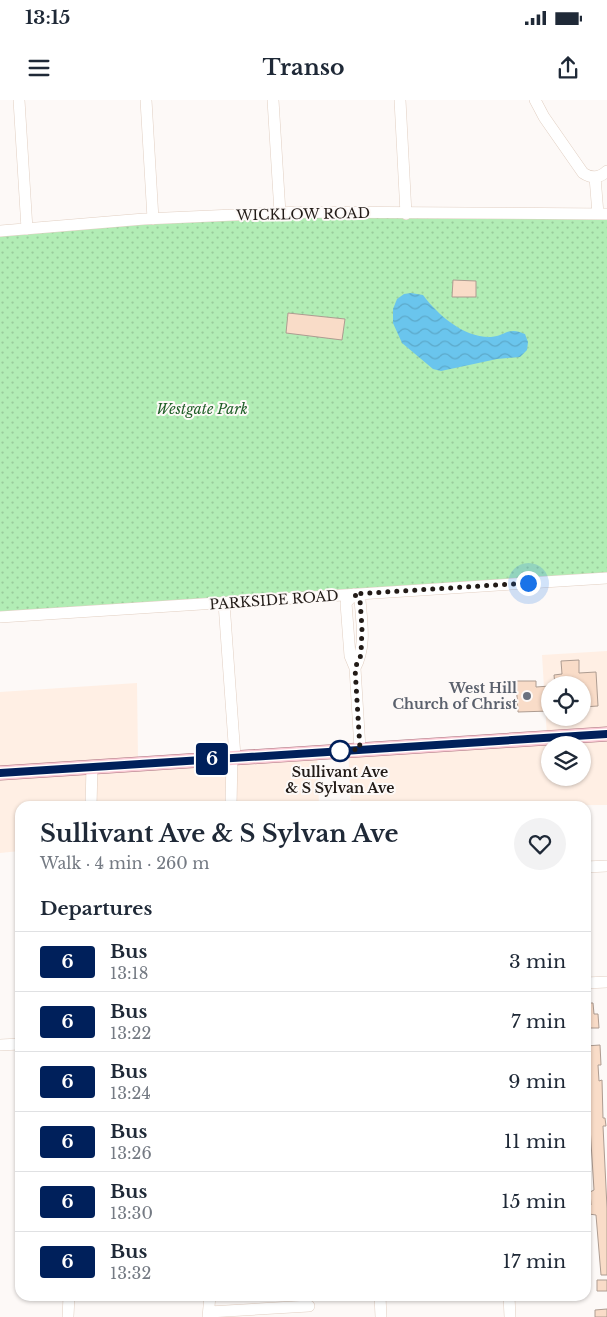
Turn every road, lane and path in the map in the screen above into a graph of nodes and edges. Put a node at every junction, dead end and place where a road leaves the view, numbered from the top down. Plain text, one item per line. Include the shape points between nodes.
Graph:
1 (19, 100) edge
2 (146, 100) edge
3 (273, 100) edge
4 (400, 100) edge
5 (535, 100) edge
6 (607, 171) edge
7 (596, 177) junction
8 (280, 213) junction
9 (406, 214) junction
10 (603, 214) edge
11 (152, 219) junction
12 (26, 229) junction
13 (0, 231) edge
14 (607, 578) edge
15 (354, 594) junction
16 (224, 603) junction
17 (0, 617) edge
18 (607, 734) edge
19 (360, 749) junction
20 (234, 757) junction
21 (92, 767) junction
22 (0, 773) edge
23 (91, 801) edge
24 (231, 801) edge
25 (607, 866) edge
26 (591, 867) edge
27 (607, 982) edge
28 (591, 983) edge
29 (15, 1044) edge
30 (0, 1046) edge
31 (69, 1301) edge
32 (210, 1301) edge
33 (380, 1301) edge
34 (509, 1301) edge
35 (309, 1306) dead end
36 (209, 1315) edge
37 (68, 1317) edge
38 (381, 1317) edge
39 (510, 1317) edge

1 - 12 street
2 - 11 street
3 - 8 street
4 - 9 street
5 - 7 street via 580,170 589,177
6 - 7 street
7 - 10 street
8 - 9 street, WICKLOW ROAD
8 - 11 street, WICKLOW ROAD
9 - 10 street, WICKLOW ROAD
11 - 12 street, WICKLOW ROAD
12 - 13 street, WICKLOW ROAD
14 - 15 street, PARKSIDE ROAD
15 - 16 street, PARKSIDE ROAD
15 - 19 street via 360,600 362,628 361,655 355,668
16 - 17 street, PARKSIDE ROAD
16 - 20 street
18 - 19 main road
19 - 20 main road
20 - 21 main road
20 - 24 street
21 - 22 main road
21 - 23 street
25 - 26 street
27 - 28 street
29 - 30 street
31 - 37 street
32 - 36 street
33 - 38 street
34 - 39 street
35 - 36 street

